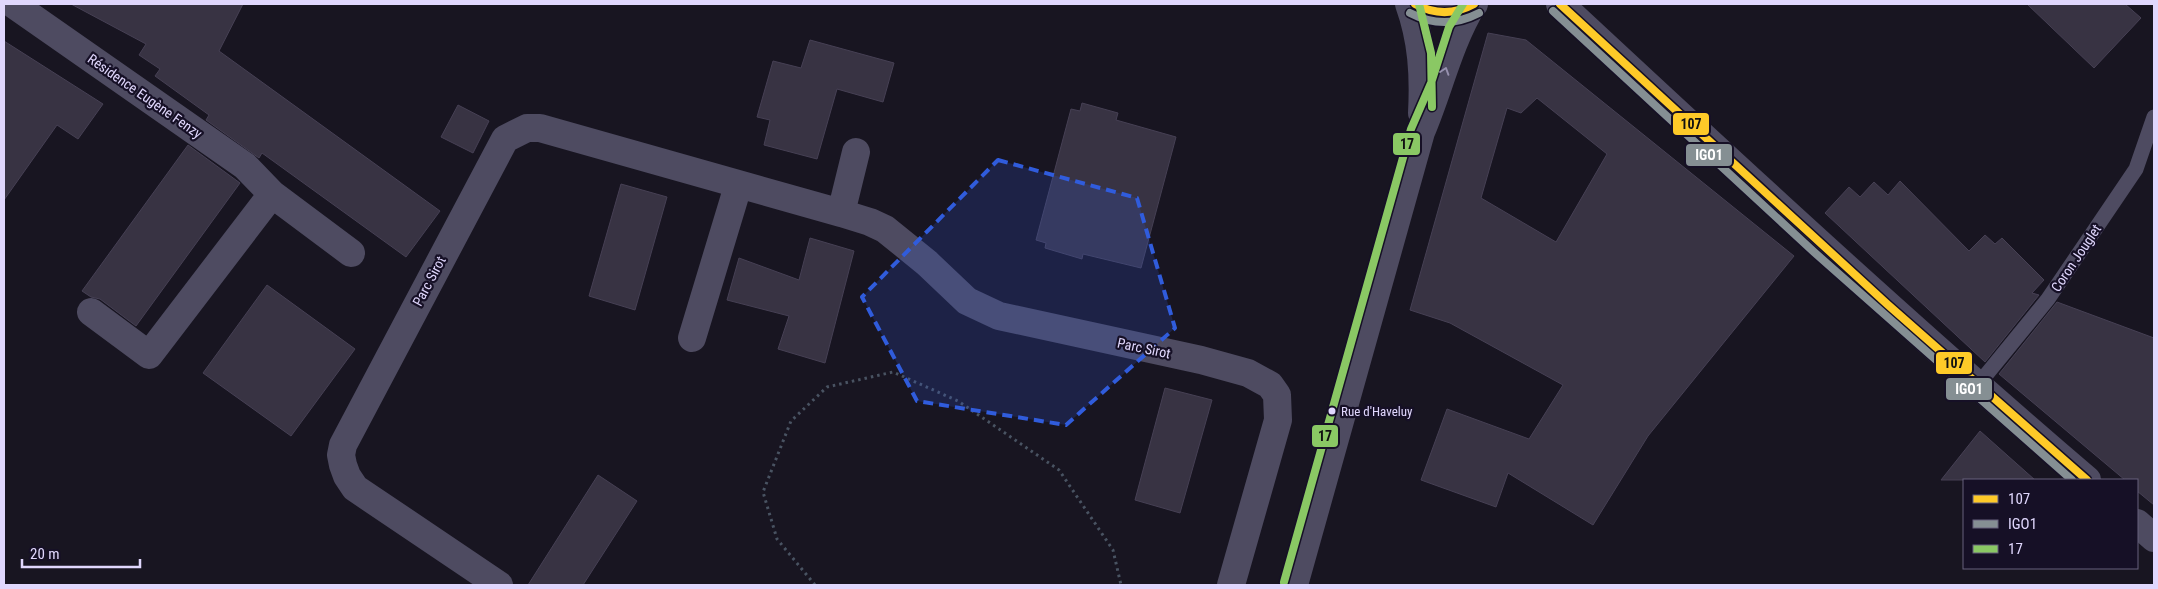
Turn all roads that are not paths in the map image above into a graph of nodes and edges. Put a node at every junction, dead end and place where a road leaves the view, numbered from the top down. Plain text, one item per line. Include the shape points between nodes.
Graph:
1 (13, 4) edge
2 (1409, 4) edge
3 (1415, 4) edge
4 (1473, 4) edge
5 (1560, 4) edge
6 (2154, 117) edge
7 (1421, 132) junction
8 (856, 152) dead end
9 (738, 186) junction
10 (272, 194) junction
11 (840, 213) junction
12 (351, 253) dead end
13 (91, 312) dead end
14 (692, 338) dead end
15 (1978, 386) junction
16 (2086, 479) edge
17 (2138, 524) edge
18 (2154, 538) edge
19 (499, 585) edge
20 (1231, 585) edge
21 (1294, 585) edge

1 - 10 street, Résidence Eugène Fenzy via 245,166
2 - 7 street via 1423,73
3 - 4 street via 1431,12 1445,13 1460,11
7 -> 4 street via 1456,36
5 - 15 street
6 - 15 lane, Coron Jouglet via 2136,169 2048,298
7 - 21 street
8 - 11 street
9 - 11 street, Parc Sirot
9 - 14 street
9 - 19 street, Parc Sirot via 540,128 527,128 515,133 498,149 341,454 347,476 360,492
10 - 12 street, Résidence Eugène Fenzy
10 - 13 street via 149,355
11 - 20 street, Parc Sirot via 885,229 980,309 999,316 1201,360 1248,373 1270,385 1277,395 1278,420
15 - 16 street
17 - 18 street

